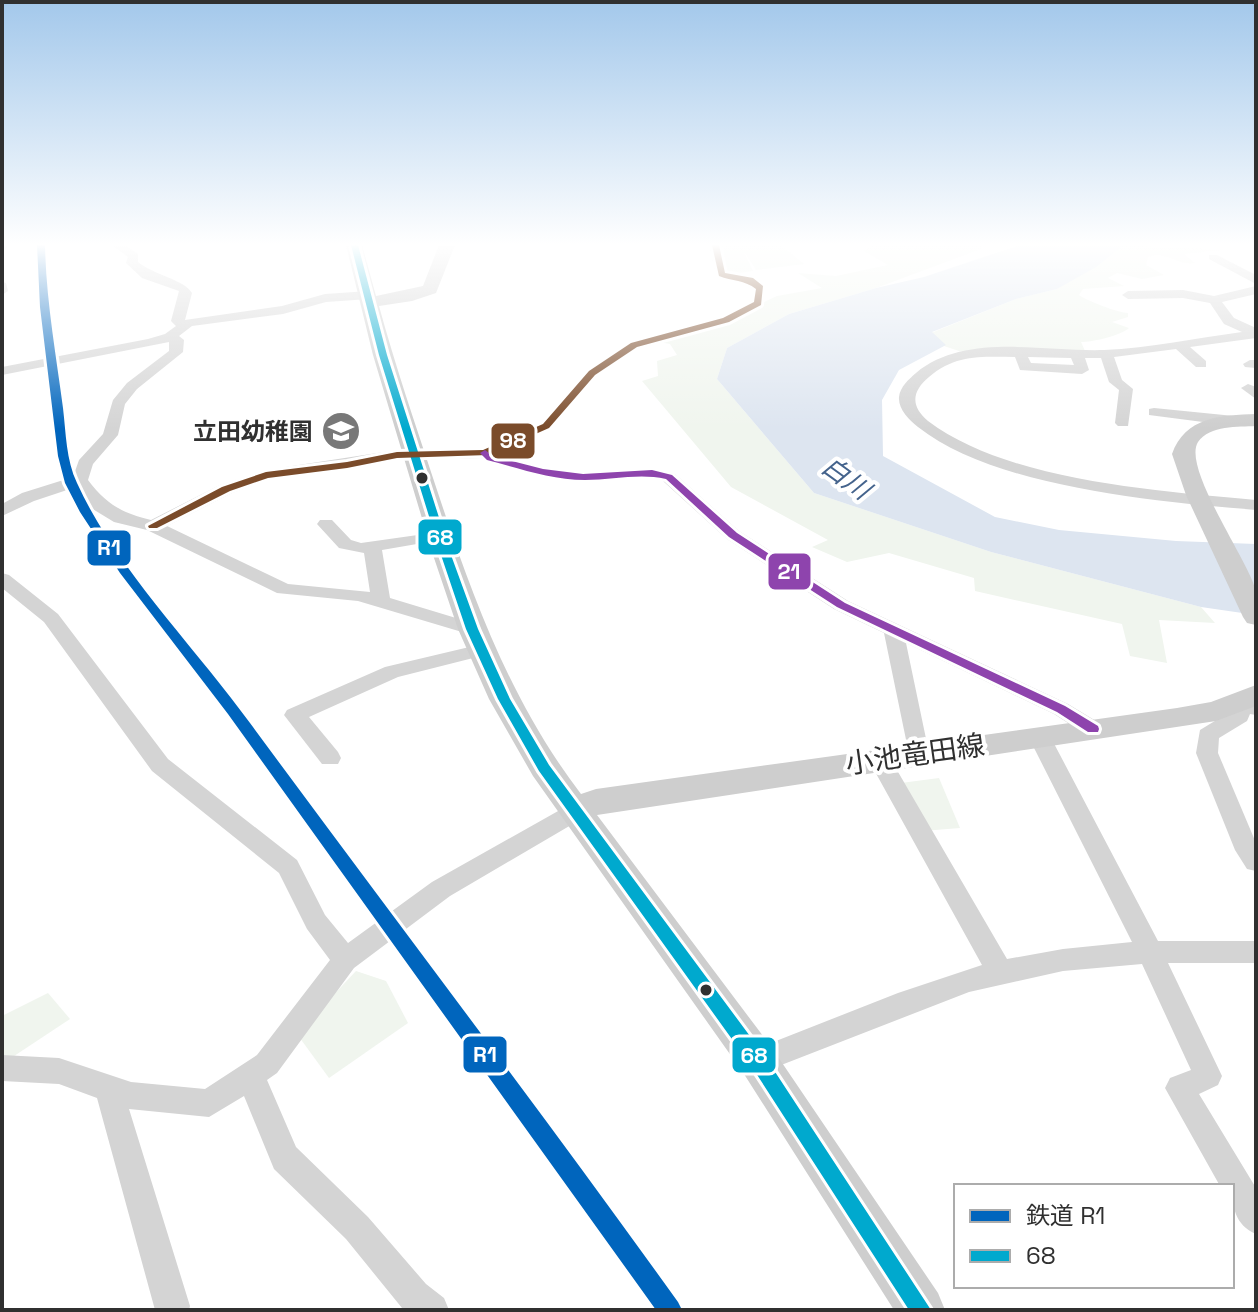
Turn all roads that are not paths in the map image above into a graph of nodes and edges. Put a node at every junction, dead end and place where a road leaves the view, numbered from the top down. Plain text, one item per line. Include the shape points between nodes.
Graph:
1 (182, 306) edge
2 (296, 306) edge
3 (372, 306) edge
4 (752, 306) edge
5 (1218, 306) edge
6 (182, 325) junction
7 (1252, 335) edge
8 (170, 337) junction
9 (1180, 345) junction
10 (1256, 348) edge
11 (1106, 354) junction
12 (1201, 364) dead end
13 (2, 371) edge
14 (1154, 412) dead end
15 (1245, 421) edge
16 (1123, 423) dead end
17 (415, 453) junction
18 (485, 453) junction
19 (80, 480) junction
20 (1201, 499) junction
21 (1256, 505) edge
22 (2, 511) edge
23 (326, 524) dead end
24 (153, 526) junction
25 (440, 535) junction
26 (372, 546) junction
27 (2, 579) edge
28 (381, 602) junction
29 (1256, 617) edge
30 (893, 630) junction
31 (477, 639) junction
32 (1250, 703) edge
33 (1093, 729) junction
34 (1039, 736) junction
35 (918, 753) junction
36 (330, 758) dead end
37 (879, 759) junction
38 (575, 812) junction
39 (1256, 862) edge
40 (1150, 952) junction
41 (1256, 952) edge
42 (345, 960) junction
43 (1000, 972) junction
44 (758, 1061) junction
45 (2, 1068) edge
46 (251, 1077) junction
47 (109, 1090) junction
48 (1256, 1218) edge
49 (172, 1310) edge
50 (432, 1310) edge
51 (921, 1310) edge

1 - 6 street via 178,321
2 - 6 street
3 - 17 main road
4 - 18 street via 726,320 634,345 592,373 546,426
5 - 7 street via 1229,321
6 - 8 street
7 - 9 street
7 - 10 street
8 - 13 street
8 - 19 street via 177,340 176,352 118,403 110,435 85,463
9 - 11 street
9 - 12 street
11 - 16 street via 1116,382 1126,389
11 - 20 street via 967,352 912,382 905,393 908,407 944,438 998,460 1116,489
14 - 15 street via 1203,412
15 - 20 main road via 1217,423 1198,431 1185,446 1185,462
17 - 18 street
17 - 24 street via 266,475
17 - 25 main road
18 - 30 street via 557,474 669,477 733,535 841,605
19 - 22 street
19 - 24 street via 97,504 120,518
20 - 21 street
20 - 29 main road
23 - 26 street via 350,547
24 - 28 street via 284,589 360,595
25 - 26 street
25 - 31 main road
26 - 28 street
27 - 42 street via 51,618 160,765 288,867 316,922
28 - 31 street
30 - 33 street
30 - 35 street
31 - 36 street via 295,715
31 - 38 main road via 504,699
32 - 33 main road, 小池竜田線
32 - 39 street via 1208,735 1207,753
33 - 34 main road, 小池竜田線
34 - 35 main road, 小池竜田線
34 - 40 street
35 - 37 main road, 小池竜田線
37 - 38 main road, 小池竜田線 via 596,801
37 - 43 street
38 - 42 street via 441,889
38 - 44 main road
40 - 41 street
40 - 43 street
40 - 48 street via 1208,1076 1180,1088
42 - 46 street via 267,1064
43 - 44 street
44 - 51 main road
45 - 47 street via 59,1071
46 - 47 street via 209,1103
46 - 50 street via 285,1158
47 - 49 street

